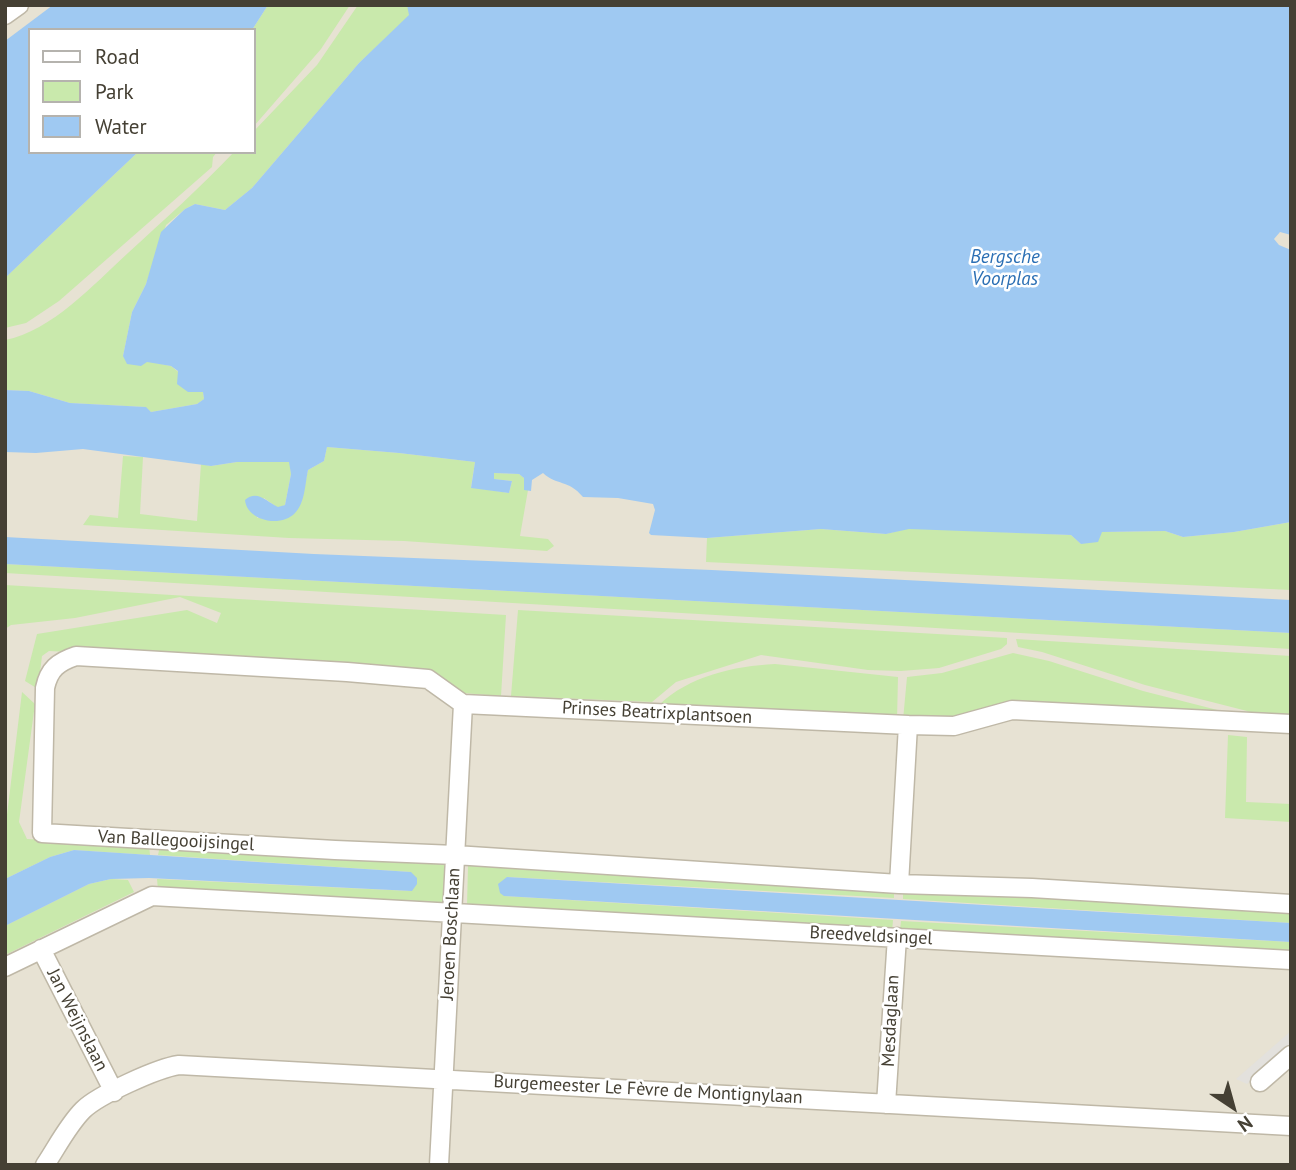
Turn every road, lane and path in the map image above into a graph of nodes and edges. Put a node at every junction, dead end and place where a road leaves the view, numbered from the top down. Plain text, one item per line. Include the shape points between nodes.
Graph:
1 (19, 5) edge
2 (5, 15) edge
3 (463, 704) junction
4 (1291, 724) edge
5 (908, 726) junction
6 (455, 855) junction
7 (899, 884) junction
8 (1291, 904) edge
9 (452, 912) junction
10 (897, 937) junction
11 (41, 949) junction
12 (1291, 960) edge
13 (5, 967) edge
14 (1291, 1055) edge
15 (443, 1078) junction
16 (1260, 1082) dead end
17 (114, 1092) junction
18 (886, 1104) junction
19 (1291, 1126) edge
20 (45, 1165) edge
21 (439, 1165) edge

1 - 2 street
3 - 5 street, Prinses Beatrixplantsoen
3 - 6 street, Jeroen Boschlaan
3 - 6 street, Van Ballegooijsingel via 428,679 76,656 58,663 45,688 42,833
4 - 5 street, Prinses Beatrixplantsoen via 1012,710 954,726
5 - 7 street
6 - 7 street
6 - 9 street, Jeroen Boschlaan
7 - 8 street
9 - 10 street, Breedveldsingel
9 - 11 street via 152,896
9 - 15 street, Jeroen Boschlaan
10 - 12 street, Breedveldsingel
10 - 18 street, Mesdaglaan
11 - 13 street
11 - 17 street, Jan Weijnslaan
14 - 16 street
15 - 17 street, Burgemeester Le Fèvre de Montignylaan via 178,1065 159,1069
15 - 18 street, Burgemeester Le Fèvre de Montignylaan
15 - 21 street, Jeroen Boschlaan
17 - 20 street, Burgemeester Le Fèvre de Montignylaan via 85,1108
18 - 19 street, Burgemeester Le Fèvre de Montignylaan

